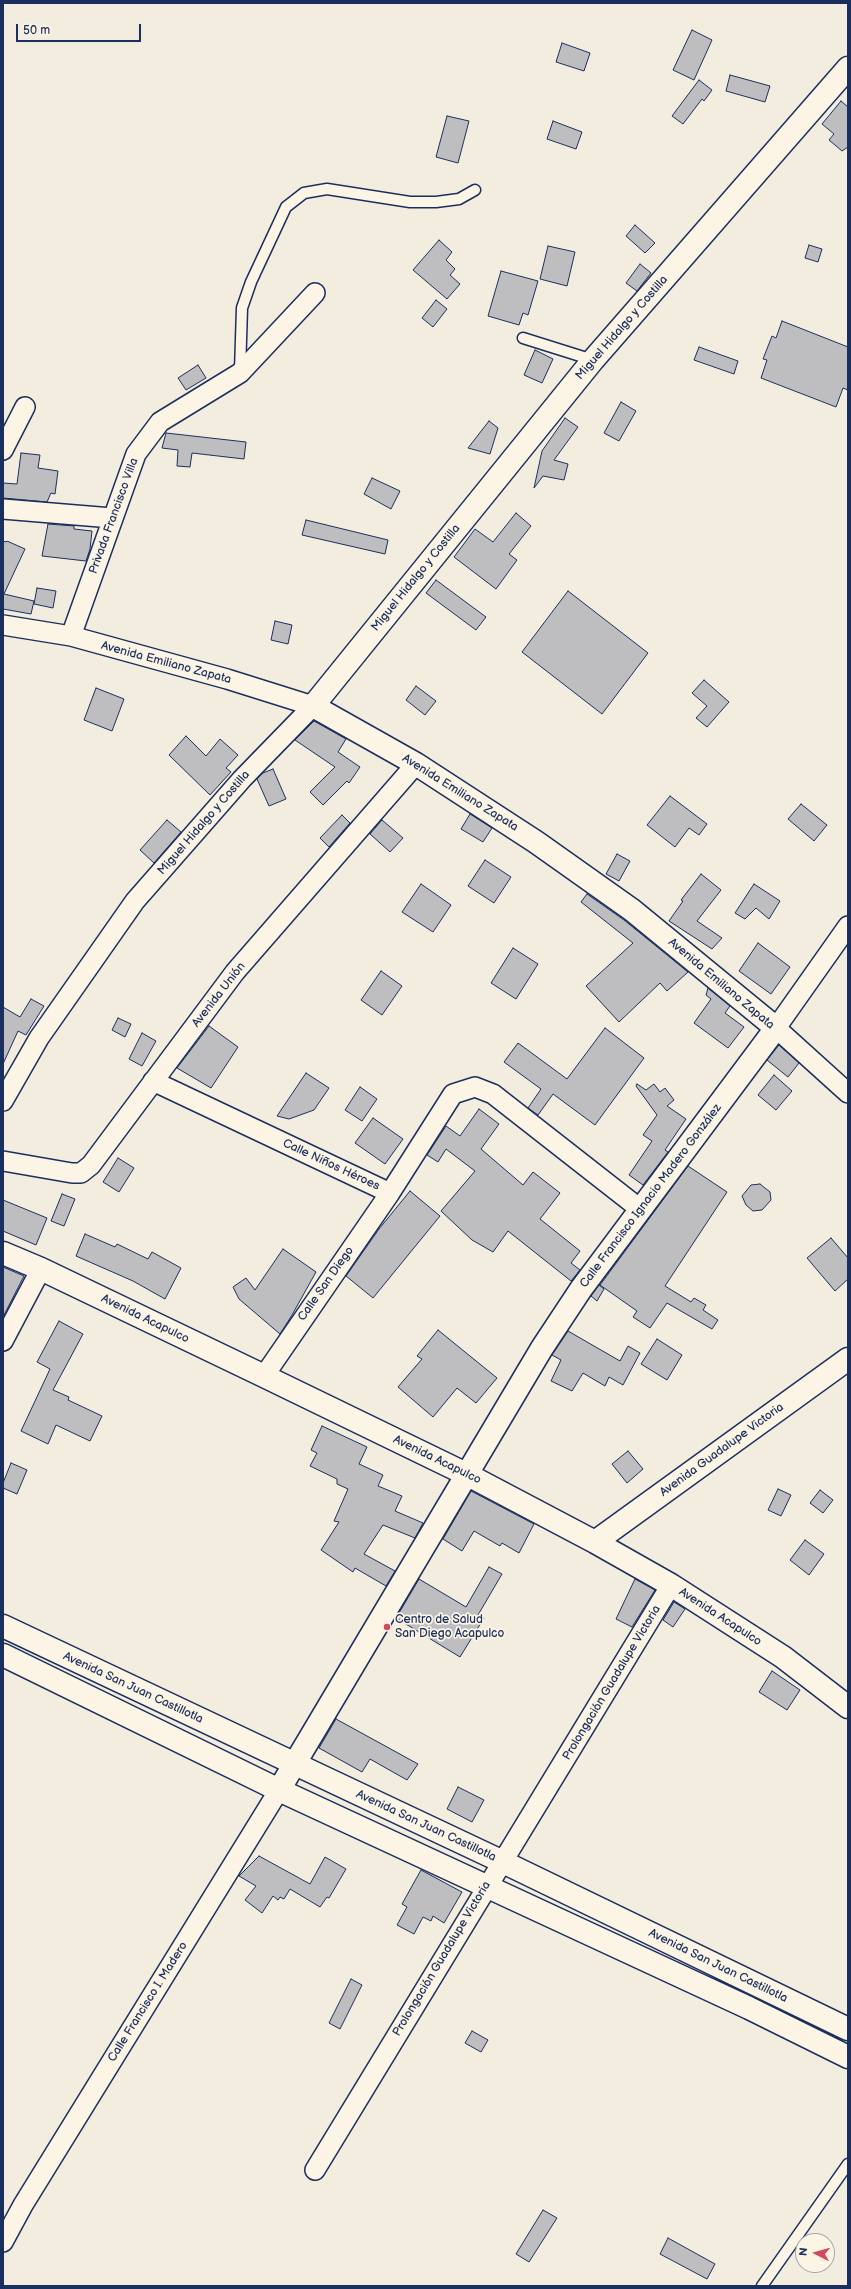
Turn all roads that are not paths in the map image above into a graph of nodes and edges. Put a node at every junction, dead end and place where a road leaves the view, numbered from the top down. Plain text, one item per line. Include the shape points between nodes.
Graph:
1 (848, 69) edge
2 (475, 190) dead end
3 (315, 293) dead end
4 (523, 338) dead end
5 (593, 360) junction
6 (240, 373) junction
7 (25, 407) dead end
8 (3, 450) edge
9 (3, 509) edge
10 (112, 518) junction
11 (3, 625) edge
12 (71, 636) junction
13 (313, 706) junction
14 (416, 764) junction
15 (848, 926) edge
16 (776, 1028) junction
17 (153, 1081) junction
18 (848, 1093) edge
19 (3, 1101) edge
20 (3, 1161) edge
21 (390, 1193) junction
22 (640, 1209) junction
23 (3, 1253) edge
24 (41, 1269) junction
25 (3, 1341) edge
26 (848, 1359) edge
27 (264, 1376) junction
28 (468, 1475) junction
29 (595, 1542) junction
30 (671, 1586) junction
31 (3, 1626) edge
32 (3, 1655) edge
33 (848, 1707) edge
34 (294, 1764) junction
35 (279, 1790) junction
36 (503, 1862) junction
37 (486, 1886) junction
38 (848, 2029) edge
39 (848, 2057) edge
40 (848, 2164) edge
41 (315, 2170) dead end
42 (3, 2242) edge
43 (762, 2286) edge

1 - 5 street, Miguel Hidalgo y Costilla
2 - 6 lane via 459,199 436,202 410,202 327,189 304,192 286,207 251,282 242,308
3 - 6 street, Privada Francisco Villa
4 - 5 lane
5 - 13 street, Miguel Hidalgo y Costilla
6 - 10 street, Privada Francisco Villa via 160,422 136,454
7 - 8 street
9 - 10 street
10 - 12 street, Privada Francisco Villa
11 - 12 street, Avenida Emiliano Zapata
12 - 13 street, Avenida Emiliano Zapata via 227,679
13 - 14 street, Avenida Emiliano Zapata
13 - 19 street, Miguel Hidalgo y Costilla via 242,779 135,901 38,1038
14 - 16 street, Avenida Emiliano Zapata via 536,842 632,910
14 - 17 street, Avenida Unión via 235,972
15 - 16 street, Calle Francisco Ignacio Madero González
16 - 18 street, Avenida Emiliano Zapata
16 - 22 street, Calle Francisco Ignacio Madero González
17 - 20 street, Avenida Unión via 91,1165 81,1173 72,1174
17 - 21 street, Calle Niños Héroes
21 - 22 street, Calle Niños Héroes via 453,1094 475,1087 493,1094
21 - 27 street, Calle San Diego
22 - 28 street, Calle Francisco Ignacio Madero González via 581,1289 542,1348
23 - 24 street, Avenida Acapulco
24 - 25 street
24 - 27 street, Avenida Acapulco
26 - 29 street, Avenida Guadalupe Victoria
27 - 28 street, Avenida Acapulco
28 - 29 street, Avenida Acapulco
28 - 34 street, Calle Francisco Ignacio Madero González
29 - 30 street, Avenida Acapulco
30 - 33 street, Avenida Acapulco via 782,1657
30 - 36 street, Prolongación Guadalupe Victoria
31 - 34 street, Avenida San Juan Castillotla
32 - 35 street, Avenida San Juan Castillotla
34 - 35 street, Calle Francisco I. Madero
34 - 36 street, Avenida San Juan Castillotla
35 - 37 street, Avenida San Juan Castillotla
35 - 42 street, Calle Francisco I. Madero via 23,2205
36 - 37 street, Prolongación Guadalupe Victoria
36 - 38 street, Avenida San Juan Castillotla
37 - 39 street, Avenida San Juan Castillotla via 749,2008
37 - 41 street, Prolongación Guadalupe Victoria
40 - 43 lane

